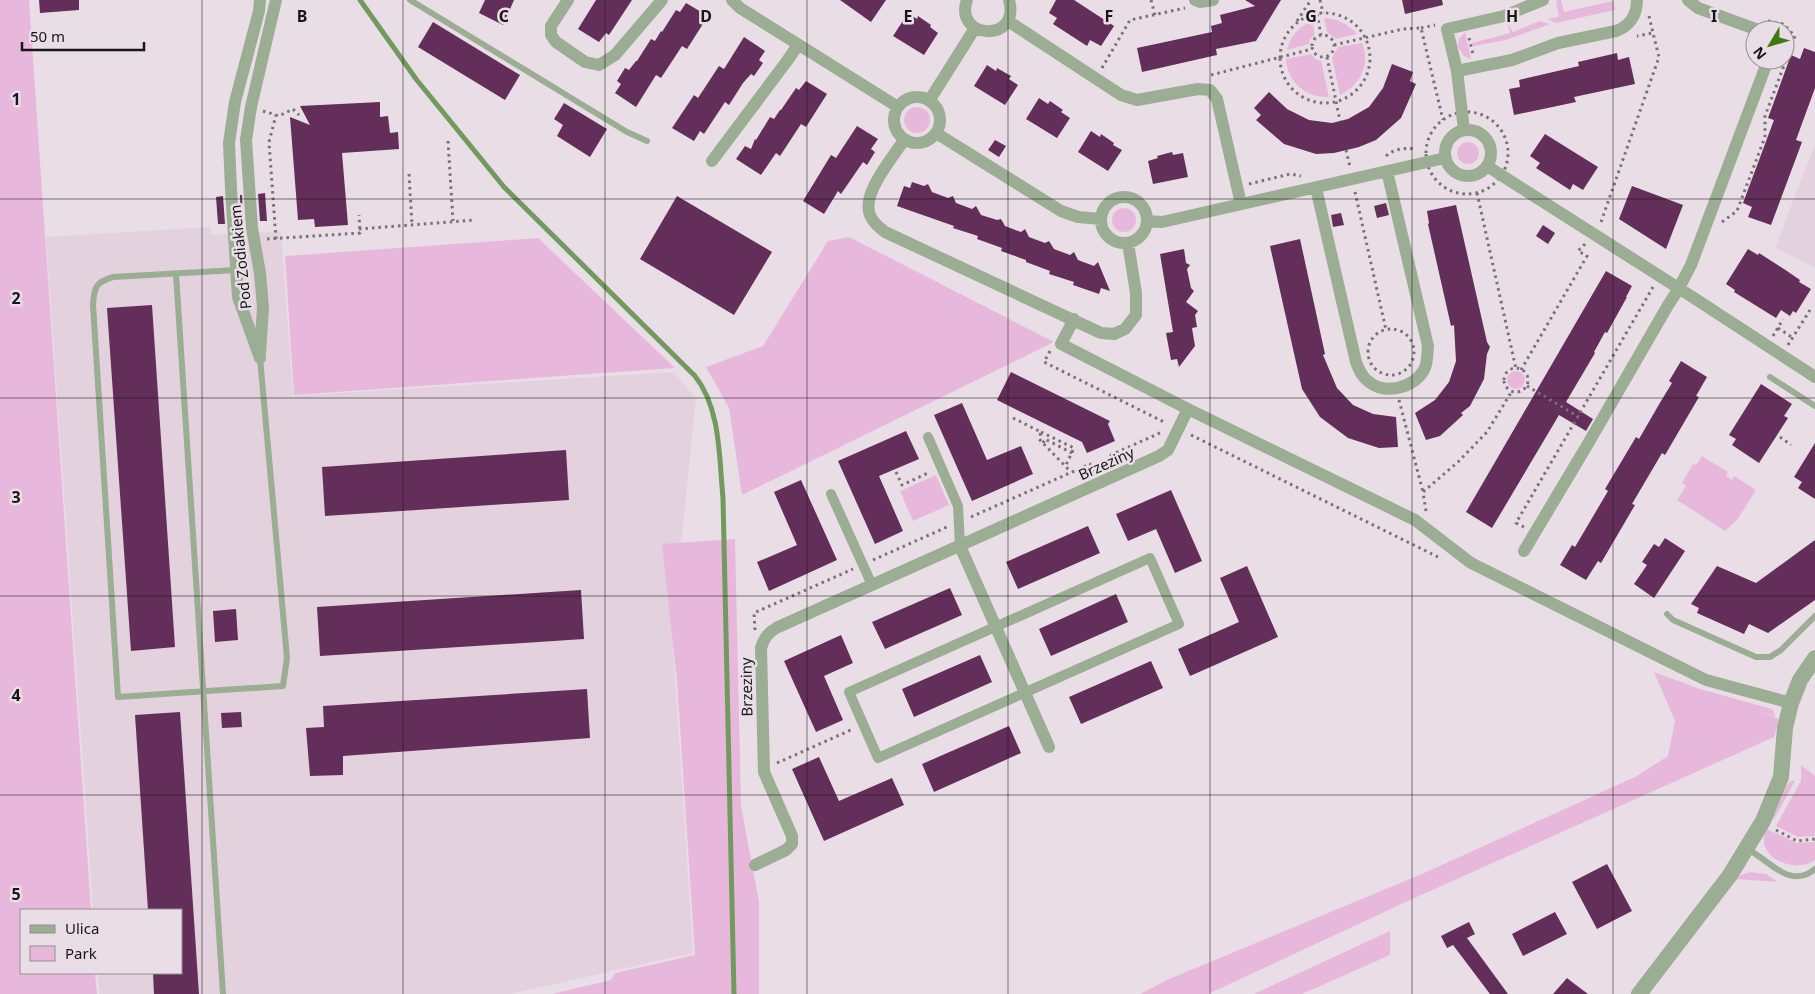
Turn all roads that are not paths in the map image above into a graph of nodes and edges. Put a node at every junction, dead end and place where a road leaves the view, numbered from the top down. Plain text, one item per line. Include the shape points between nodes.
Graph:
1 (260, 0) edge
2 (276, 0) edge
3 (410, 0) edge
4 (568, 0) edge
5 (662, 0) edge
6 (732, 0) edge
7 (967, 0) edge
8 (1009, 0) edge
9 (1213, 0) edge
10 (1543, 0) edge
11 (1637, 0) edge
12 (1688, 0) edge
13 (1197, 1) edge
14 (1008, 21) junction
15 (1745, 25) edge
16 (975, 28) junction
17 (798, 45) junction
18 (1764, 70) edge
19 (1457, 71) junction
20 (929, 101) junction
21 (898, 108) junction
22 (1464, 130) junction
23 (936, 133) junction
24 (904, 140) junction
25 (647, 141) dead end
26 (1445, 158) junction
27 (712, 161) dead end
28 (1487, 166) junction
29 (1387, 171) junction
30 (1316, 188) junction
31 (1241, 204) junction
32 (1101, 219) junction
33 (1147, 221) junction
34 (1128, 243) junction
35 (236, 270) junction
36 (176, 274) junction
37 (1677, 292) junction
38 (1074, 319) junction
39 (260, 358) junction
40 (1770, 377) dead end
41 (1815, 377) edge
42 (1815, 406) edge
43 (1188, 409) junction
44 (928, 437) dead end
45 (831, 494) dead end
46 (960, 546) junction
47 (1524, 551) dead end
48 (872, 585) junction
49 (1667, 614) dead end
50 (1815, 616) edge
51 (996, 627) junction
52 (1815, 658) edge
53 (202, 692) junction
54 (1025, 692) junction
55 (1791, 703) junction
56 (1049, 747) dead end
57 (1747, 849) junction
58 (755, 865) dead end
59 (1815, 869) edge
60 (223, 994) edge
61 (1639, 994) edge

1 - 35 street, Pod Zodiakiem via 235,102 229,143
2 - 39 street, Pod Zodiakiem via 246,140 252,228 263,308
3 - 25 lane
4 - 5 street via 551,26 551,35 585,62 599,64 615,55
6 - 17 street
7 - 16 street via 966,17
8 - 14 street via 1011,14
9 - 13 street
10 - 19 street via 1504,16 1447,29
11 - 19 street via 1637,10 1624,28 1558,43 1512,60
12 - 15 street via 1698,8
14 - 16 street via 989,32
14 - 31 street via 1121,95 1137,100 1198,89 1210,90 1217,98
16 - 20 street
17 - 21 street
17 - 27 street
18 - 37 street via 1691,265
19 - 22 street via 1469,110
20 - 21 street via 915,97 902,102
20 - 23 street via 940,119
21 - 24 street via 895,129
22 - 26 street via 1448,140
22 - 28 street via 1477,132 1487,141 1491,153
23 - 24 street via 918,144
23 - 32 street via 1061,211 1078,217
24 - 38 street via 869,196 869,215 875,224 885,232
26 - 28 street via 1453,171 1460,175 1475,175
26 - 29 street
28 - 37 street via 1589,240
29 - 30 street
29 - 30 street via 1428,346 1424,370 1402,387 1380,387 1361,374
30 - 31 street
31 - 33 street via 1162,222
32 - 33 street via 1102,212 1111,201 1125,197 1138,202
32 - 34 street via 1106,235 1119,243
33 - 34 street via 1143,233
34 - 38 street via 1136,292 1136,315 1126,329 1114,334 1101,333
35 - 36 lane
35 - 39 street, Pod Zodiakiem via 238,297
36 - 53 lane
36 - 53 lane via 113,277 101,281 94,291 93,305 118,697
37 - 41 street
37 - 47 street
38 - 43 street via 1061,344
39 - 53 lane via 287,658 283,686
40 - 42 lane
43 - 46 street, Brzeziny via 1168,450 1159,456
43 - 55 street via 1415,520 1471,563 1706,680
44 - 46 street via 958,506
45 - 48 street
46 - 48 street, Brzeziny
46 - 51 street
48 - 58 street, Brzeziny via 776,628 763,640 764,772 792,836 792,844
49 - 50 lane via 1756,657 1770,657 1781,650
51 - 54 street
51 - 54 street via 848,692 878,758
51 - 54 street via 1150,558 1179,624
52 - 55 street via 1800,680
53 - 60 lane
54 - 56 street
55 - 57 street via 1785,728 1781,777 1763,821
57 - 59 lane via 1793,877 1801,877
57 - 61 street

